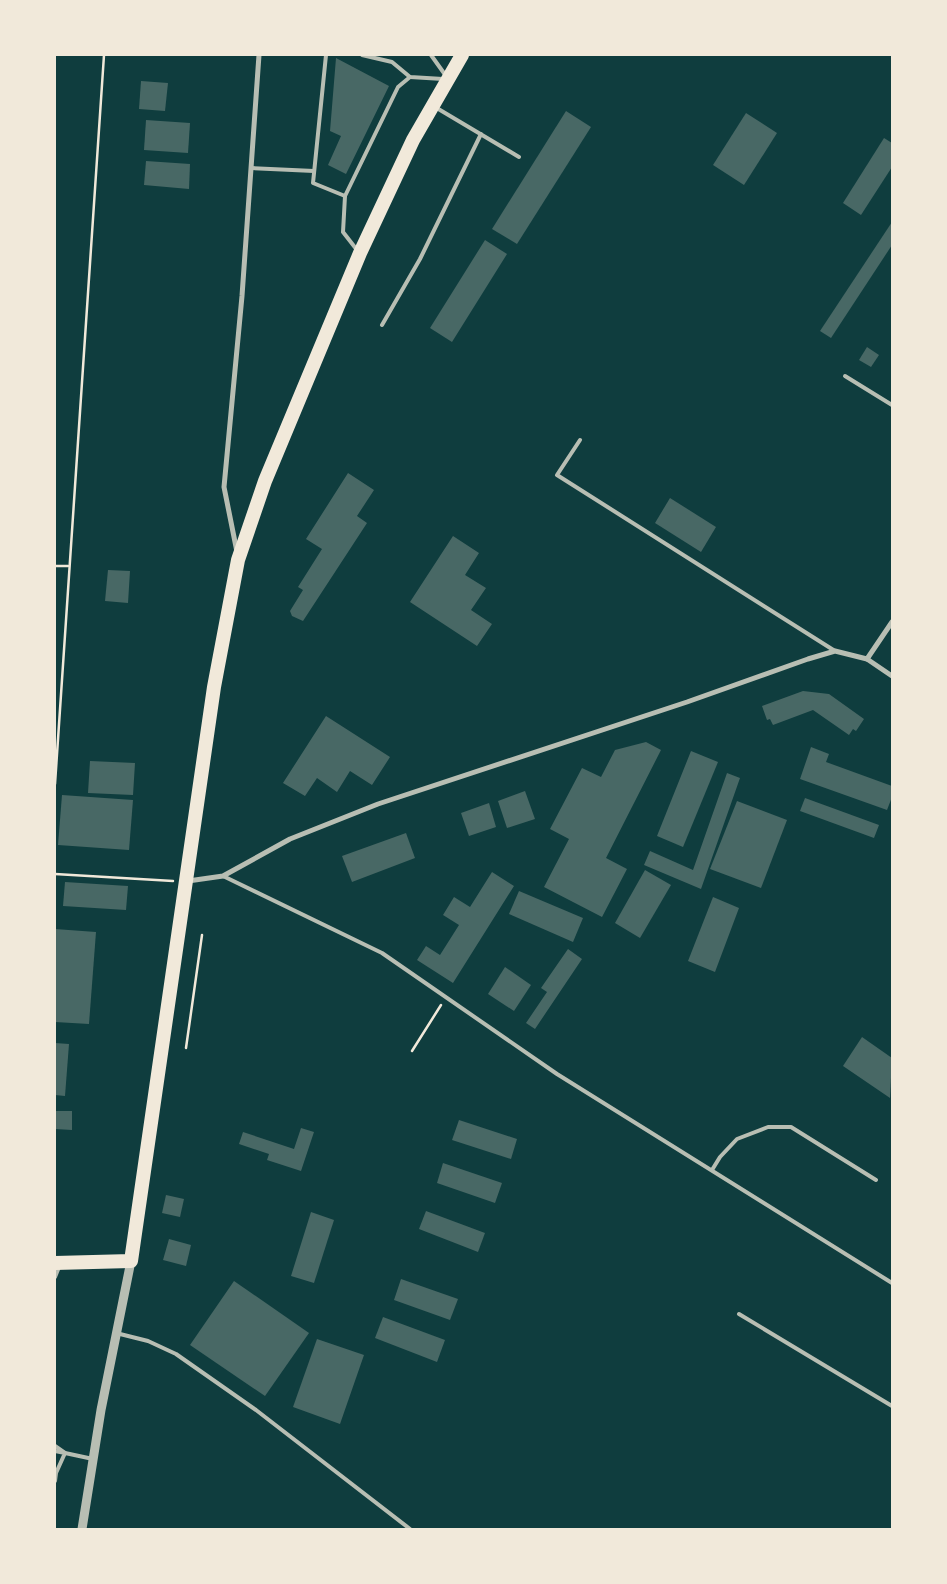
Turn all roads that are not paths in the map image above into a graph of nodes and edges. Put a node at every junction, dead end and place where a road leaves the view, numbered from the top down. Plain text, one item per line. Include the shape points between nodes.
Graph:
1 (259, 55) edge
2 (326, 55) edge
3 (362, 55) edge
4 (431, 55) edge
5 (462, 55) edge
6 (410, 77) junction
7 (448, 79) junction
8 (433, 106) junction
9 (481, 134) junction
10 (519, 157) dead end
11 (251, 168) junction
12 (314, 171) junction
13 (345, 196) junction
14 (360, 253) junction
15 (382, 325) dead end
16 (845, 376) dead end
17 (892, 405) edge
18 (580, 440) dead end
19 (238, 560) junction
20 (892, 622) edge
21 (836, 651) junction
22 (867, 659) junction
23 (892, 676) edge
24 (223, 876) junction
25 (186, 882) junction
26 (712, 1170) junction
27 (876, 1180) dead end
28 (131, 1261) junction
29 (58, 1263) edge
30 (55, 1277) edge
31 (892, 1283) edge
32 (739, 1314) dead end
33 (116, 1333) junction
34 (892, 1406) edge
35 (55, 1446) edge
36 (55, 1451) edge
37 (65, 1453) junction
38 (93, 1459) junction
39 (55, 1481) edge
40 (82, 1529) edge
41 (410, 1529) edge

1 - 11 street
2 - 12 lane
3 - 6 lane via 392,62
4 - 7 lane
5 - 7 highway
6 - 7 lane
6 - 13 lane via 398,87
7 - 8 highway
8 - 9 lane
8 - 14 highway via 413,140
9 - 10 lane
9 - 15 lane via 420,258
11 - 12 lane
11 - 19 street via 224,487
12 - 13 lane via 313,183
13 - 14 lane via 343,232
14 - 19 highway via 265,481
16 - 17 lane
18 - 21 lane via 557,475
19 - 25 highway via 214,687
20 - 22 street
21 - 22 street
21 - 24 street via 378,804 290,839
22 - 23 street
24 - 25 street
24 - 26 lane via 382,953 557,1074
25 - 28 highway
26 - 27 lane via 737,1140 768,1127 791,1127
26 - 31 lane
28 - 29 highway
28 - 33 street
29 - 30 lane
32 - 34 lane
33 - 38 street
33 - 41 lane via 148,1341 176,1354 256,1410
35 - 37 lane
36 - 37 lane
37 - 38 lane
37 - 39 lane
38 - 40 street

